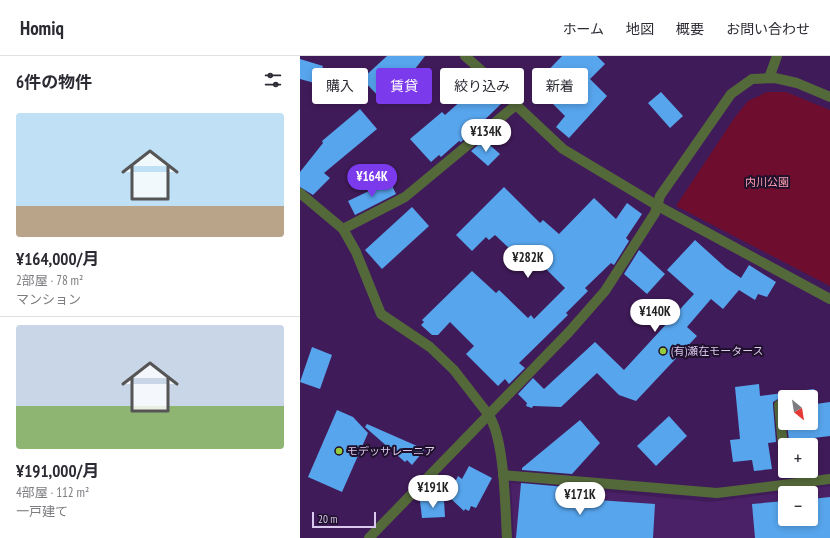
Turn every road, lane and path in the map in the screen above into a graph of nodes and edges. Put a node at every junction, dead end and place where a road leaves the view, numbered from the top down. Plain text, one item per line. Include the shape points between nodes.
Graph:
1 (465, 56) edge
2 (777, 56) edge
3 (769, 78) junction
4 (830, 97) edge
5 (516, 105) junction
6 (300, 193) edge
7 (658, 206) junction
8 (343, 230) junction
9 (830, 299) edge
10 (488, 414) junction
11 (503, 475) junction
12 (786, 478) edge
13 (830, 478) edge
14 (787, 484) junction
15 (369, 538) edge
16 (507, 538) edge

1 - 5 street
2 - 3 street
3 - 4 street via 797,83
3 - 7 street via 752,79 731,94 660,196
5 - 7 street via 563,149
5 - 8 street via 405,197
6 - 8 street
7 - 9 street
7 - 10 street via 604,291 569,332
8 - 10 street via 356,252 381,314 430,347 454,370
10 - 11 street via 495,423
10 - 15 street
11 - 14 street via 717,493
11 - 16 street
12 - 14 street
13 - 14 street

